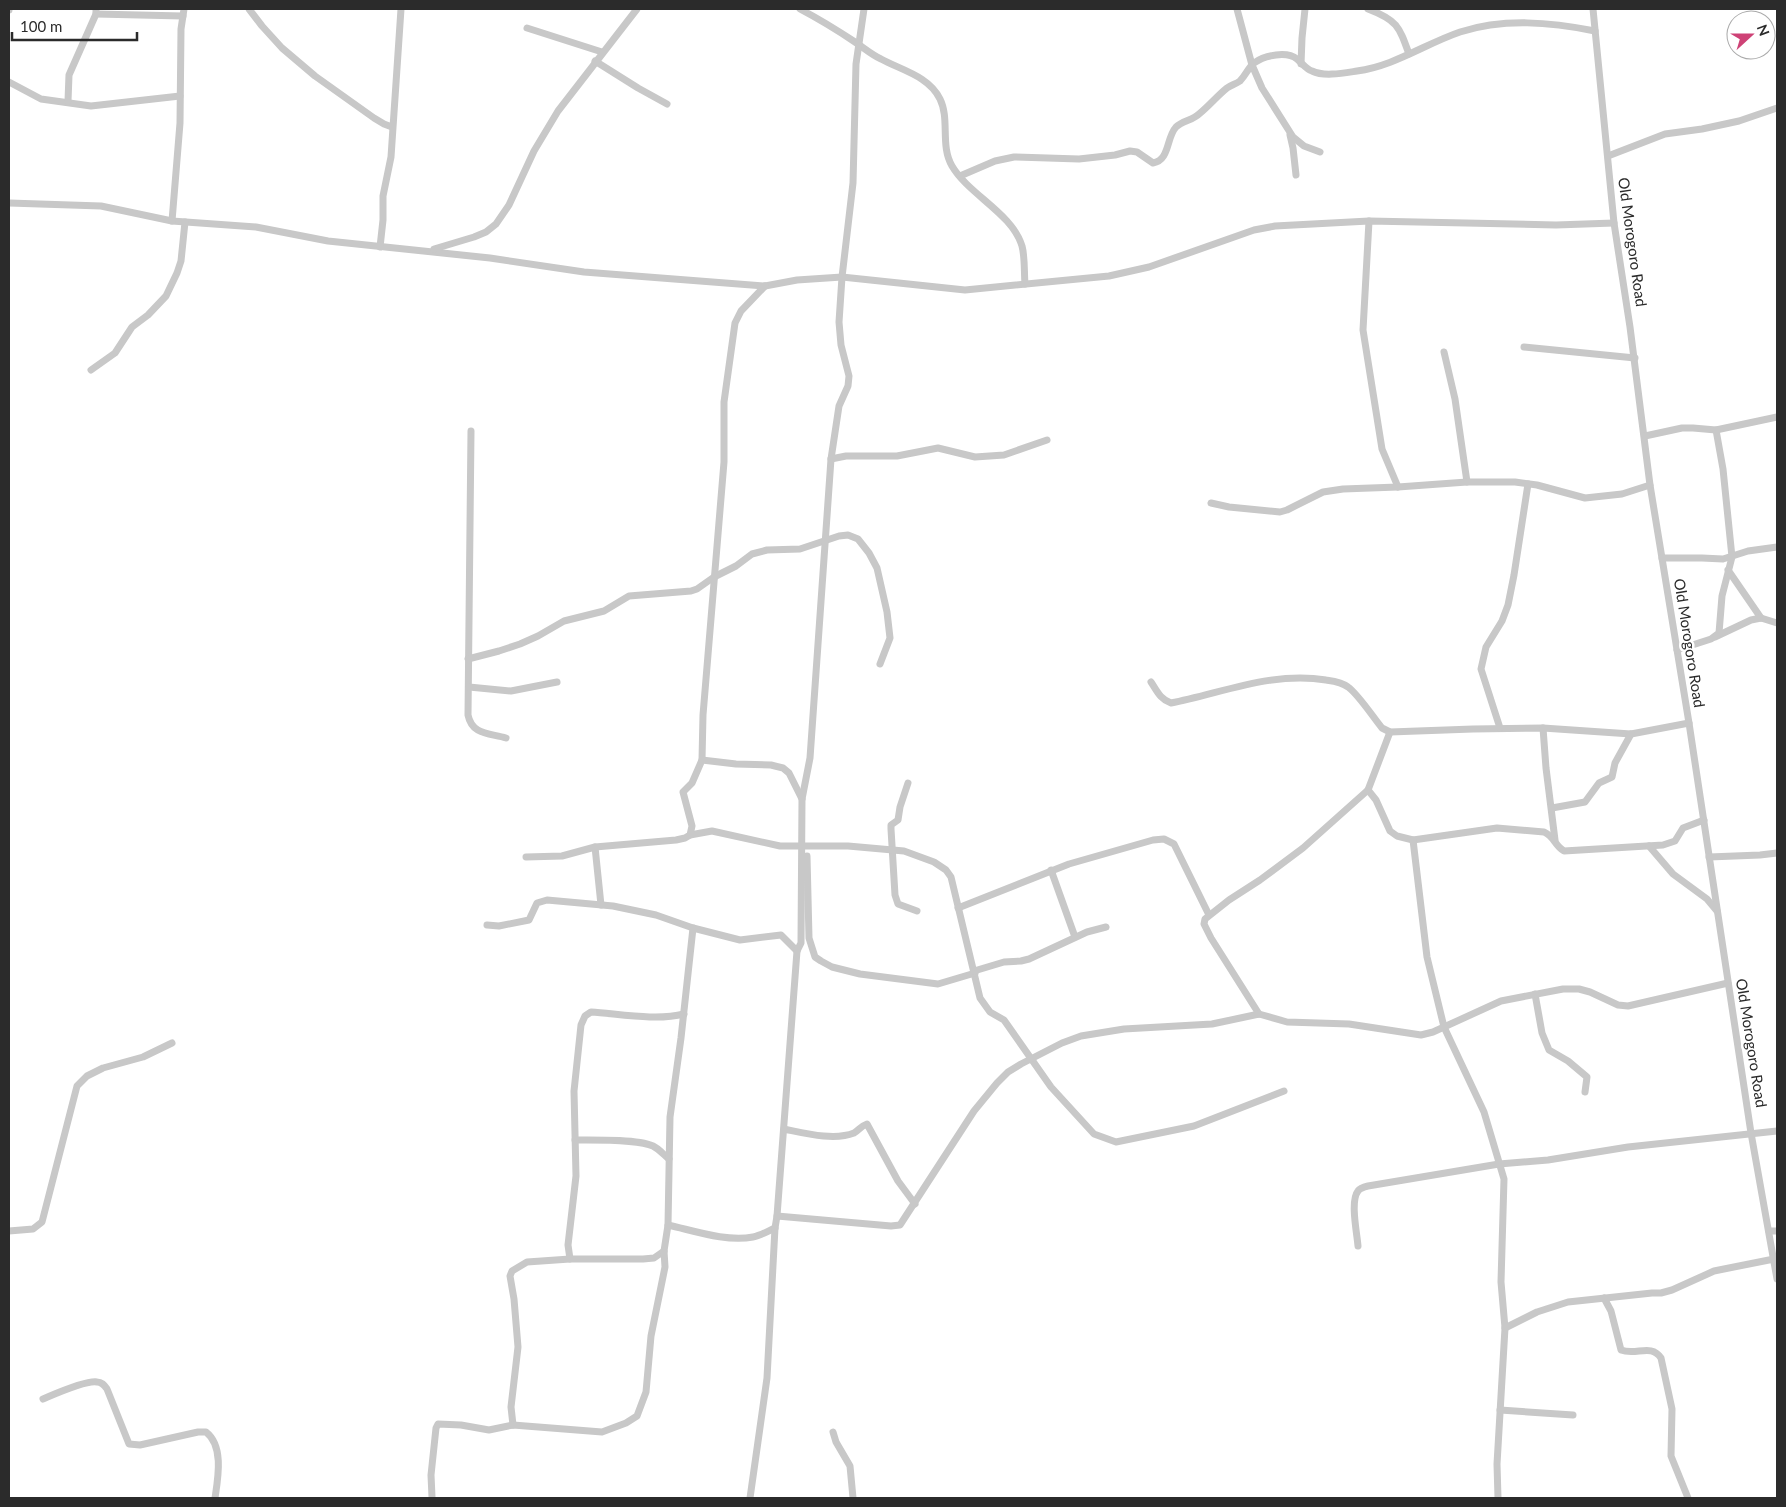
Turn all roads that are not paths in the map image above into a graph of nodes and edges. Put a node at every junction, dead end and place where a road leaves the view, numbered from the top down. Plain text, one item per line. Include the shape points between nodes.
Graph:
1 (249, 9) edge
2 (401, 9) edge
3 (637, 9) edge
4 (800, 9) edge
5 (864, 9) edge
6 (1237, 9) edge
7 (1313, 9) edge
8 (1368, 9) edge
9 (1593, 9) edge
10 (1305, 10) edge
11 (96, 11) edge
12 (184, 13) edge
13 (526, 28) dead end
14 (1595, 31) junction
15 (859, 45) junction
16 (602, 52) junction
17 (1410, 54) junction
18 (596, 61) junction
19 (1302, 64) junction
20 (1252, 65) junction
21 (9, 82) edge
22 (180, 96) junction
23 (68, 102) junction
24 (667, 104) dead end
25 (1777, 108) edge
26 (392, 127) junction
27 (1288, 130) junction
28 (1320, 152) dead end
29 (1608, 156) junction
30 (960, 176) junction
31 (1296, 176) dead end
32 (9, 203) edge
33 (172, 221) junction
34 (1369, 221) junction
35 (185, 222) junction
36 (1614, 223) junction
37 (380, 247) junction
38 (428, 251) junction
39 (842, 277) junction
40 (1025, 284) junction
41 (765, 286) junction
42 (1524, 346) dead end
43 (1444, 352) dead end
44 (1634, 358) junction
45 (91, 370) dead end
46 (1777, 417) edge
47 (1716, 430) junction
48 (471, 431) dead end
49 (1645, 436) junction
50 (1047, 440) dead end
51 (831, 459) junction
52 (1467, 482) junction
53 (1528, 484) junction
54 (1650, 485) junction
55 (1398, 487) junction
56 (1211, 503) dead end
57 (824, 540) junction
58 (1777, 547) edge
59 (1732, 557) junction
60 (1662, 558) junction
61 (1728, 570) junction
62 (714, 577) junction
63 (1761, 618) junction
64 (1777, 623) edge
65 (1715, 637) junction
66 (1677, 650) junction
67 (468, 659) junction
68 (880, 664) dead end
69 (557, 682) dead end
70 (1151, 682) dead end
71 (469, 687) junction
72 (1689, 723) junction
73 (1500, 728) junction
74 (1543, 728) junction
75 (1390, 732) junction
76 (1631, 734) junction
77 (506, 738) dead end
78 (702, 760) junction
79 (908, 783) dead end
80 (1368, 790) junction
81 (802, 799) junction
82 (1552, 808) junction
83 (1704, 820) junction
84 (690, 835) junction
85 (1413, 840) junction
86 (1555, 842) junction
87 (595, 846) junction
88 (804, 846) junction
89 (1649, 846) junction
90 (892, 851) junction
91 (1777, 852) edge
92 (526, 857) dead end
93 (1710, 857) junction
94 (1051, 870) junction
95 (602, 905) junction
96 (958, 908) junction
97 (1718, 911) junction
98 (917, 912) dead end
99 (1209, 915) junction
100 (487, 925) dead end
101 (1106, 927) dead end
102 (693, 928) junction
103 (1075, 936) junction
104 (797, 951) junction
105 (974, 972) junction
106 (1728, 983) junction
107 (1535, 994) junction
108 (684, 1014) junction
109 (1259, 1014) junction
110 (1444, 1027) junction
111 (172, 1043) dead end
112 (1032, 1058) junction
113 (1284, 1091) dead end
114 (1585, 1092) dead end
115 (784, 1130) junction
116 (1777, 1130) edge
117 (1751, 1133) junction
118 (575, 1140) junction
119 (669, 1159) junction
120 (1499, 1164) junction
121 (1508, 1164) junction
122 (1504, 1179) junction
123 (915, 1204) junction
124 (777, 1216) junction
125 (668, 1225) junction
126 (775, 1228) junction
127 (9, 1231) edge
128 (1769, 1231) junction
129 (1777, 1231) edge
130 (1358, 1246) dead end
131 (664, 1252) junction
132 (570, 1259) junction
133 (1774, 1259) junction
134 (1777, 1279) edge
135 (1604, 1298) junction
136 (1505, 1328) junction
137 (43, 1399) dead end
138 (1500, 1410) junction
139 (1573, 1415) dead end
140 (513, 1425) junction
141 (833, 1432) dead end
142 (215, 1498) edge
143 (432, 1498) edge
144 (750, 1498) edge
145 (853, 1498) edge
146 (1498, 1498) edge
147 (1688, 1498) edge

1 - 26 street via 273,39 302,65
2 - 26 street
3 - 16 street
4 - 15 street
5 - 15 street
6 - 20 street
7 - 10 street
8 - 17 street via 1394,22
9 - 14 street, Old Morogoro Road
10 - 19 street
11 - 12 street
11 - 23 street via 69,75
12 - 22 street
13 - 16 street
14 - 17 street via 1528,22 1491,25 1460,32
14 - 29 street, Old Morogoro Road
15 - 30 street via 916,76 940,98 947,155
15 - 39 street via 853,122 853,183
16 - 18 street
17 - 19 street via 1382,66 1332,73 1312,72
18 - 24 street
18 - 38 street via 558,111 534,150 509,205 496,224 474,237
19 - 20 street via 1297,58 1276,55
20 - 27 street
20 - 30 street via 1241,80 1223,91 1199,114 1177,127 1159,162 1153,163 1130,151 1079,159 1014,157 995,161
21 - 23 street via 41,99
22 - 23 street via 91,106
22 - 33 street
25 - 29 street via 1739,121 1665,134
26 - 37 street via 391,157 382,196
27 - 28 street via 1299,142
27 - 31 street via 1294,148
29 - 36 street, Old Morogoro Road
30 - 40 street via 1014,231 1022,247
32 - 33 street via 101,206
33 - 35 street
34 - 36 street
34 - 40 street via 1275,226 1254,230 1141,269 1090,279
34 - 55 street via 1363,330 1382,449
35 - 37 street via 256,227
35 - 45 street via 181,261 166,296 132,327 115,353
36 - 44 street, Old Morogoro Road
37 - 38 street
38 - 41 street via 584,272
39 - 40 street via 965,290
39 - 41 street
39 - 51 street via 841,345 849,376 839,406
41 - 62 street via 741,311 736,323 724,402 724,462
42 - 44 street
43 - 52 street via 1455,398
44 - 49 street, Old Morogoro Road
46 - 47 street
47 - 49 street via 1682,428
47 - 59 street
48 - 67 street
49 - 54 street, Old Morogoro Road
50 - 51 street via 1004,455 976,457 938,448 897,456
51 - 57 street
52 - 53 street
52 - 55 street
53 - 54 street via 1585,498 1622,494
53 - 73 street via 1508,605 1486,647 1481,669
54 - 60 street, Old Morogoro Road
55 - 56 street via 1323,492 1280,512
57 - 62 street via 800,549 752,554
57 - 68 street via 848,535 858,539 877,568 890,638
57 - 81 street via 810,758
58 - 59 street
59 - 60 street
59 - 61 street
60 - 66 street, Old Morogoro Road
61 - 63 street
61 - 65 street
62 - 67 street via 691,591 629,596 604,611 564,621 520,644
62 - 78 street
63 - 64 street
63 - 65 street
65 - 66 street
66 - 72 street, Old Morogoro Road
67 - 71 street
69 - 71 street via 511,692
70 - 75 street via 1160,697 1171,703 1251,683 1296,678 1336,682 1347,686 1382,728
71 - 77 street via 470,725 477,731
72 - 76 street
72 - 83 street, Old Morogoro Road
73 - 74 street
73 - 75 street
74 - 76 street
74 - 82 street
75 - 80 street
76 - 82 street via 1615,763 1612,777 1599,783 1584,802
78 - 81 street via 783,768
78 - 84 street via 692,783 683,792 692,826
79 - 90 street via 898,820 891,825
80 - 85 street via 1390,831
80 - 99 street via 1303,848
81 - 88 street
82 - 86 street
83 - 89 street via 1683,828 1672,843
83 - 93 street, Old Morogoro Road
84 - 87 street via 676,840
84 - 88 street via 717,832 780,846
85 - 86 street via 1497,828 1544,832
85 - 110 street via 1427,956
86 - 89 street via 1564,851
87 - 92 street via 562,856
87 - 95 street
88 - 90 street
88 - 104 street via 801,943
88 - 105 street via 808,927 815,957 832,967 860,974 938,984
89 - 97 street via 1673,874
90 - 96 street via 904,851 946,870 951,877
90 - 98 street via 896,901
91 - 93 street
93 - 97 street, Old Morogoro Road
94 - 96 street
94 - 99 street via 1136,844 1164,839 1174,844
94 - 103 street
95 - 100 street via 541,901 534,906 529,920
95 - 102 street via 656,915
96 - 105 street
97 - 106 street, Old Morogoro Road
99 - 109 street via 1204,924 1211,938
101 - 103 street
102 - 104 street via 740,940 781,935
102 - 108 street
103 - 105 street via 1029,959 1004,962
104 - 115 street
105 - 112 street via 980,998 986,1008 1004,1020
106 - 107 street via 1628,1006 1579,990
106 - 117 street, Old Morogoro Road
107 - 110 street via 1496,1003
107 - 114 street via 1542,1033 1549,1050 1586,1077
108 - 118 street via 661,1017 591,1012 585,1016 581,1024 574,1091
108 - 119 street via 670,1117
109 - 110 street via 1287,1022 1349,1024 1421,1035
109 - 112 street via 1212,1024 1097,1032 1062,1043
110 - 120 street via 1484,1112
111 - 127 street via 143,1057 103,1068 87,1076 77,1086 42,1222 33,1229
112 - 113 street via 1051,1087 1094,1134 1116,1142 1194,1126
112 - 123 street via 1008,1072 974,1111
115 - 123 street via 833,1136 853,1133 867,1124 898,1181
115 - 124 street
116 - 117 street
117 - 121 street
117 - 128 street, Old Morogoro Road
118 - 119 street via 646,1144 654,1146
118 - 132 street via 576,1176 568,1245
119 - 125 street
120 - 121 street
120 - 122 street
120 - 130 street via 1360,1189 1354,1204
121 - 122 street
122 - 136 street via 1500,1282
123 - 124 street via 900,1226
124 - 126 street
125 - 126 street via 733,1237 754,1237
125 - 131 street
126 - 144 street via 767,1378
128 - 129 street
128 - 133 street, Old Morogoro Road
131 - 132 street via 654,1258 643,1259
131 - 140 street via 665,1267 651,1336 646,1392 637,1416 602,1432
132 - 140 street via 527,1262 512,1271 510,1276 518,1347 511,1407
133 - 134 street, Old Morogoro Road
133 - 135 street via 1714,1271 1661,1294
135 - 136 street via 1568,1302 1537,1312
135 - 147 street via 1612,1311 1621,1350 1650,1350 1661,1358 1672,1409 1671,1456
136 - 138 street
137 - 142 street via 98,1381 107,1389 129,1444 140,1445 206,1432 214,1439 218,1454
138 - 139 street
138 - 146 street
140 - 143 street via 489,1430 461,1424 438,1424 431,1475
141 - 145 street via 850,1466

